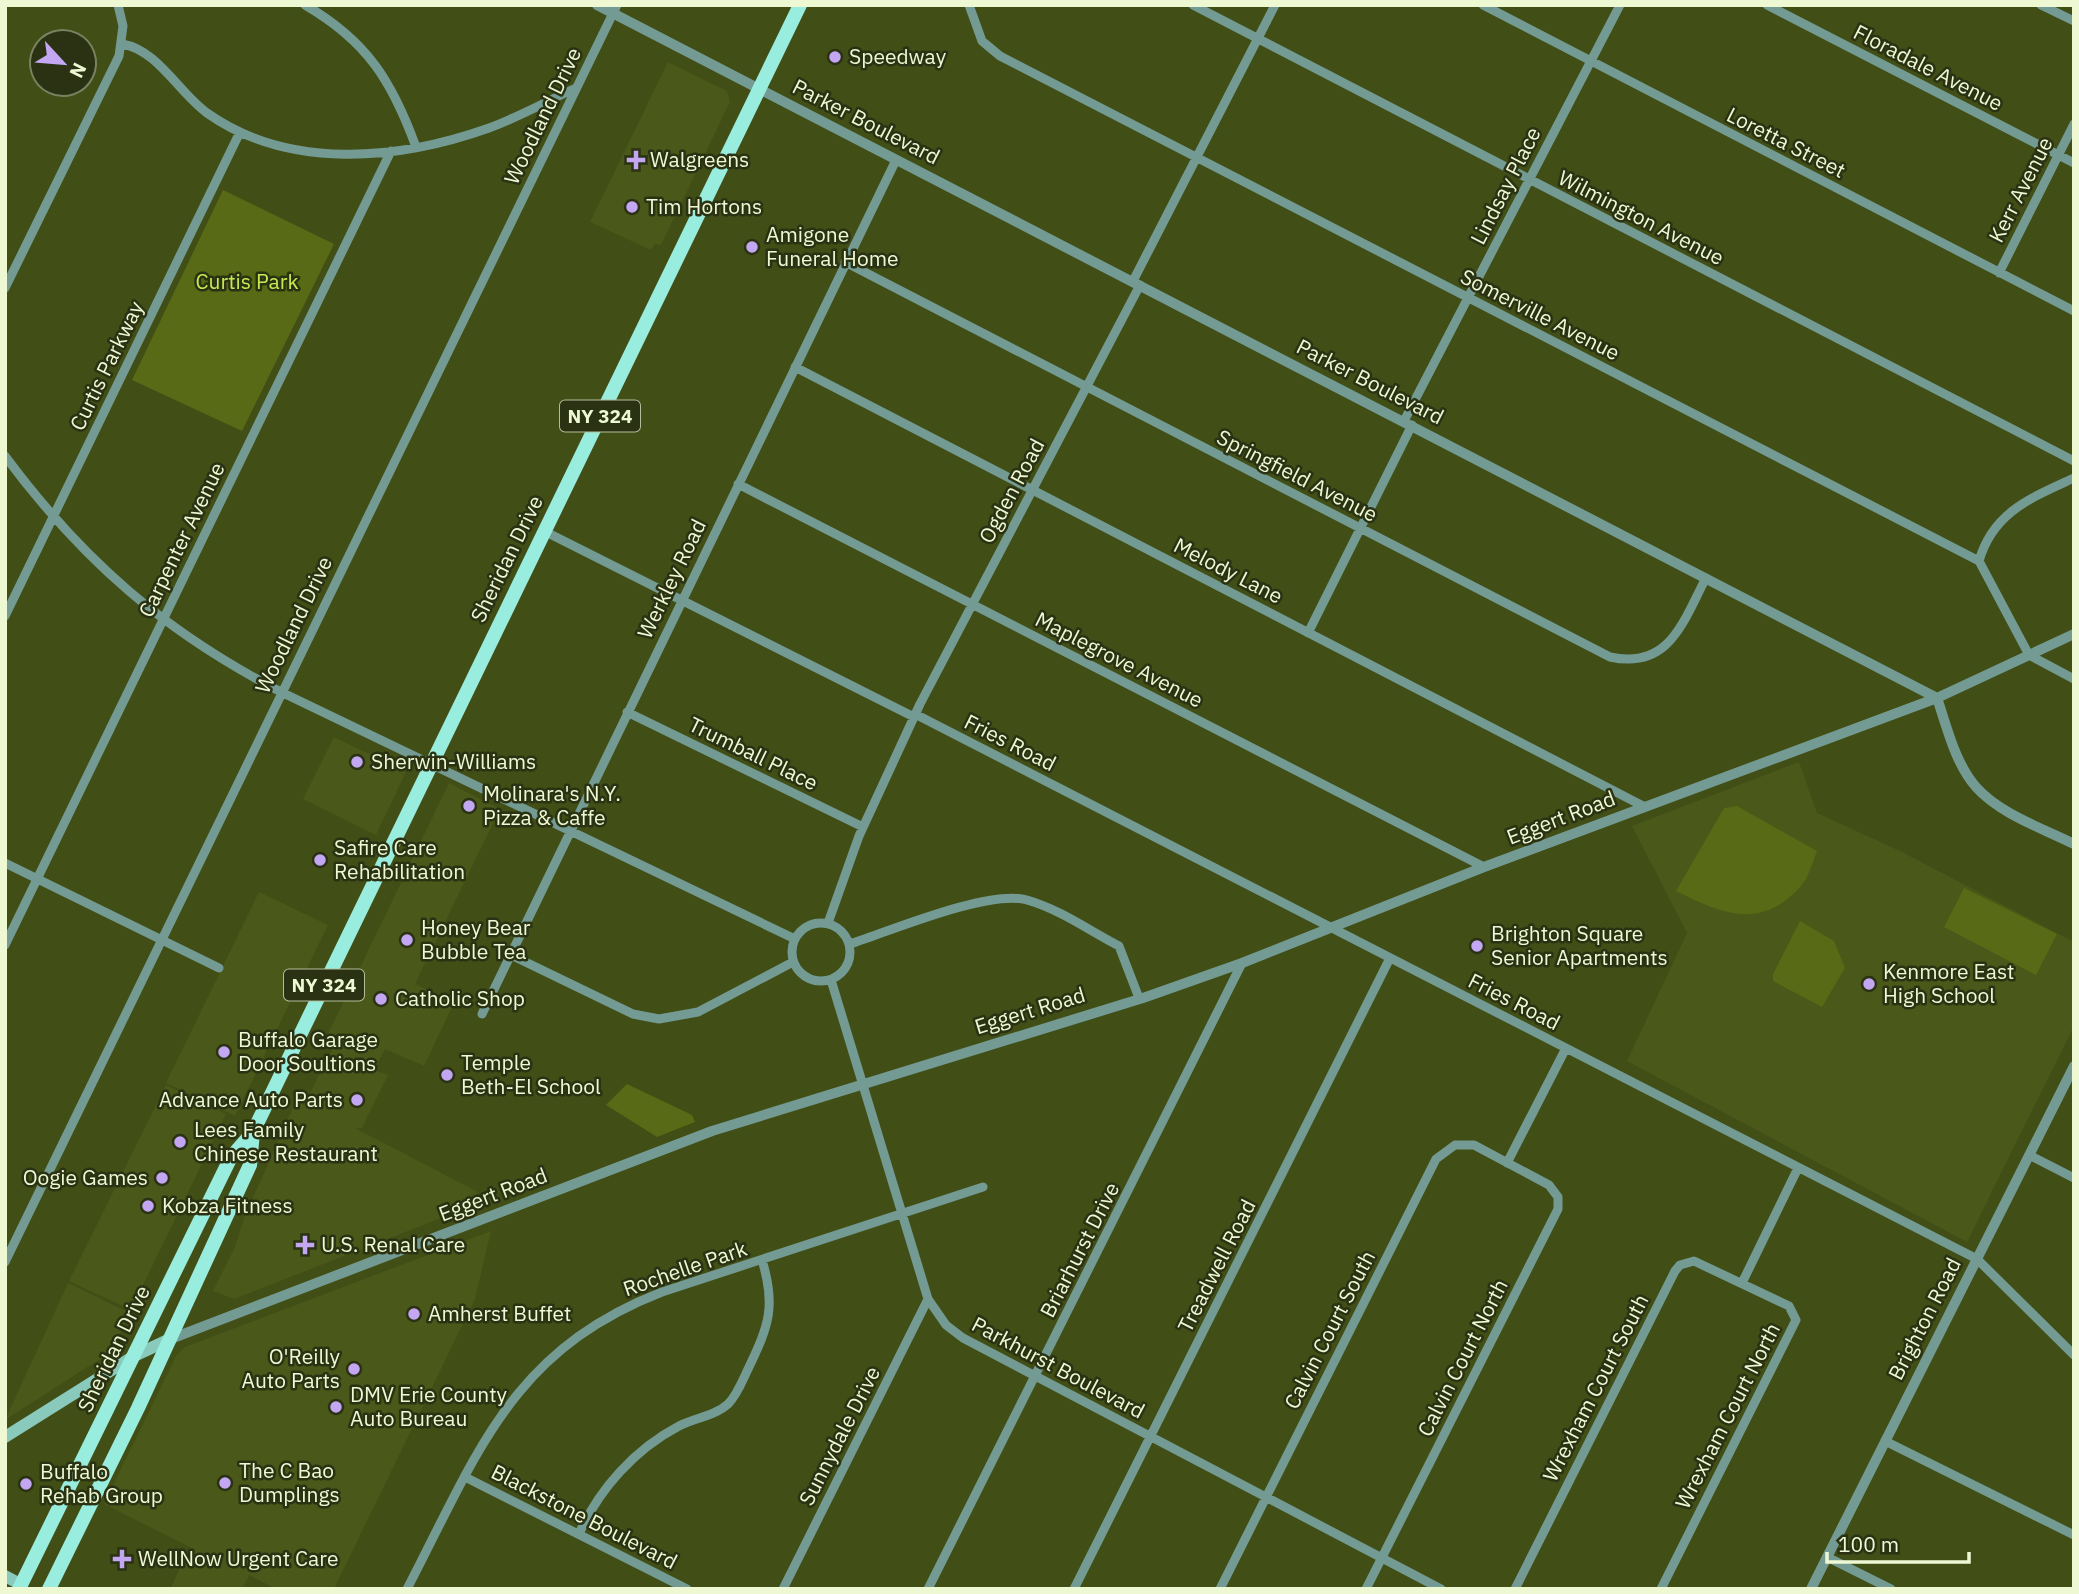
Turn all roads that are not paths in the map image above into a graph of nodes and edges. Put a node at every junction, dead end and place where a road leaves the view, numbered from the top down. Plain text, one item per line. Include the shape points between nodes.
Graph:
1 (118, 5) edge
2 (305, 5) edge
3 (597, 5) edge
4 (800, 5) edge
5 (969, 5) edge
6 (1193, 5) edge
7 (1275, 5) edge
8 (1483, 5) edge
9 (1620, 5) edge
10 (1767, 5) edge
11 (2041, 5) edge
12 (615, 10) edge
13 (2074, 21) edge
14 (1258, 39) junction
15 (122, 44) junction
16 (1591, 62) junction
17 (576, 88) junction
18 (759, 89) junction
19 (2074, 124) edge
20 (240, 132) junction
21 (416, 147) junction
22 (391, 150) junction
23 (2059, 155) junction
24 (1197, 158) junction
25 (896, 160) junction
26 (2074, 163) edge
27 (1529, 180) junction
28 (845, 262) junction
29 (1999, 272) junction
30 (1136, 283) junction
31 (5, 288) edge
32 (1468, 298) junction
33 (2074, 311) edge
34 (794, 367) junction
35 (1086, 387) junction
36 (1408, 423) junction
37 (5, 456) edge
38 (2074, 461) edge
39 (2074, 478) edge
40 (737, 484) junction
41 (1032, 490) junction
42 (53, 518) junction
43 (1361, 528) junction
44 (544, 531) junction
45 (1979, 561) junction
46 (1706, 578) junction
47 (682, 599) junction
48 (972, 605) junction
49 (5, 616) edge
50 (163, 621) junction
51 (1308, 633) junction
52 (2074, 634) edge
53 (2029, 655) junction
54 (2074, 679) edge
55 (281, 692) junction
56 (1937, 698) junction
57 (627, 712) junction
58 (915, 715) junction
59 (431, 764) junction
60 (1645, 807) junction
61 (863, 827) junction
62 (570, 832) junction
63 (2074, 844) edge
64 (5, 863) edge
65 (1485, 867) junction
66 (37, 879) junction
67 (828, 923) junction
68 (1331, 928) junction
69 (795, 939) junction
70 (161, 940) junction
71 (850, 944) junction
72 (5, 946) edge
73 (511, 955) junction
74 (1390, 958) junction
75 (793, 962) junction
76 (1242, 963) junction
77 (219, 968) dead end
78 (831, 980) junction
79 (1139, 998) junction
80 (482, 1014) dead end
81 (1566, 1048) junction
82 (2074, 1066) edge
83 (861, 1084) junction
84 (253, 1132) junction
85 (2029, 1155) junction
86 (1507, 1163) junction
87 (1798, 1168) junction
88 (2074, 1178) edge
89 (982, 1187) dead end
90 (902, 1216) junction
91 (1977, 1259) junction
92 (762, 1260) junction
93 (5, 1262) edge
94 (1742, 1283) junction
95 (928, 1299) junction
96 (168, 1340) junction
97 (2074, 1355) edge
98 (134, 1356) junction
99 (1035, 1377) junction
100 (5, 1437) edge
101 (1150, 1437) junction
102 (1885, 1441) junction
103 (465, 1477) junction
104 (1266, 1497) junction
105 (579, 1534) junction
106 (2074, 1535) edge
107 (1827, 1557) junction
108 (1382, 1558) junction
109 (5, 1576) edge
110 (24, 1587) edge
111 (49, 1589) edge
112 (407, 1589) edge
113 (687, 1589) edge
114 (783, 1589) edge
115 (928, 1589) edge
116 (1074, 1589) edge
117 (1220, 1589) edge
118 (1366, 1589) edge
119 (1441, 1589) edge
120 (1514, 1589) edge
121 (1661, 1589) edge
122 (1811, 1589) edge
123 (1891, 1589) edge

1 - 15 street
2 - 21 street via 346,33 374,61 387,79
3 - 12 street, Parker Boulevard
4 - 18 main road, Sheridan Drive / NY 324
5 - 24 street, Somerville Avenue via 976,31 990,50
6 - 14 street, Wilmington Avenue
7 - 14 street, Ogden Road
8 - 16 street, Loretta Street
9 - 16 street, Lindsay Place
10 - 23 street, Floradale Avenue
11 - 13 street
12 - 17 street, Woodland Drive
12 - 18 street, Parker Boulevard
14 - 24 street, Ogden Road
14 - 27 street, Wilmington Avenue
15 - 20 street via 147,54 192,101
15 - 31 street
16 - 27 street, Lindsay Place
16 - 29 street, Loretta Street
17 - 21 street via 492,127
17 - 55 street, Woodland Drive
18 - 25 street, Parker Boulevard
18 - 44 main road, Sheridan Drive / NY 324
19 - 23 street, Kerr Avenue
20 - 22 street via 303,152
20 - 42 street, Curtis Parkway
21 - 22 street
22 - 50 street, Carpenter Avenue
23 - 26 street, Floradale Avenue
23 - 29 street, Kerr Avenue
24 - 30 street, Ogden Road
24 - 32 street, Somerville Avenue
25 - 28 street, Werkley Road
25 - 30 street, Parker Boulevard
27 - 32 street, Lindsay Place
27 - 38 street, Wilmington Avenue
28 - 34 street, Werkley Road
28 - 35 street, Springfield Avenue
29 - 33 street, Loretta Street
30 - 35 street, Ogden Road
30 - 36 street, Parker Boulevard
32 - 36 street, Lindsay Place
32 - 45 street, Somerville Avenue
34 - 40 street, Werkley Road
34 - 41 street, Melody Lane
35 - 41 street, Ogden Road
35 - 43 street, Springfield Avenue
36 - 43 street, Lindsay Place
36 - 46 street, Parker Boulevard
37 - 42 street
39 - 45 street via 2007,512 1989,534
40 - 47 street, Werkley Road
40 - 48 street, Maplegrove Avenue
41 - 48 street, Ogden Road
41 - 51 street, Melody Lane
42 - 49 street, Curtis Parkway
42 - 50 street via 100,568
43 - 46 street, Springfield Avenue via 1610,657 1622,659 1643,658 1672,641
43 - 51 street, Lindsay Place
44 - 47 street, Fries Road
44 - 59 main road, Sheridan Drive / NY 324
45 - 53 street
46 - 56 street, Parker Boulevard
47 - 57 street, Werkley Road
47 - 58 street, Fries Road
48 - 58 street, Ogden Road
48 - 65 street, Maplegrove Avenue
50 - 55 street via 216,657
50 - 66 street, Carpenter Avenue
51 - 60 street, Melody Lane
52 - 53 street, Eggert Road
53 - 54 street
53 - 56 street, Eggert Road
55 - 59 street
55 - 70 street, Woodland Drive
56 - 60 street, Eggert Road
56 - 63 street via 1957,754 1975,786 2000,807
57 - 61 street, Trumball Place
57 - 62 street, Werkley Road
58 - 61 street, Ogden Road
58 - 68 street, Fries Road
59 - 62 street
59 - 84 main road, Sheridan Drive / NY 324
60 - 65 street, Eggert Road
61 - 67 street, Ogden Road
62 - 69 street
62 - 73 street, Werkley Road
64 - 66 street
65 - 68 street, Eggert Road
66 - 70 street
66 - 72 street, Carpenter Avenue
67 - 69 street via 805,928
67 - 71 street via 842,931
68 - 74 street, Fries Road
68 - 76 street, Eggert Road
69 - 75 street
70 - 77 street
70 - 93 street, Woodland Drive
71 - 78 street via 846,969
71 - 79 street via 988,900 1014,897 1039,904 1119,946
73 - 75 street via 633,1014 659,1019 698,1012
73 - 80 street, Werkley Road
74 - 81 street, Fries Road
74 - 101 street, Treadwell Road
75 - 78 street via 811,980
76 - 79 street, Eggert Road
76 - 99 street, Briarhurst Drive
78 - 83 street, Parkhurst Boulevard
79 - 83 street, Eggert Road
81 - 86 street
81 - 87 street, Fries Road
82 - 85 street, Brighton Road
83 - 90 street, Parkhurst Boulevard
83 - 96 street, Eggert Road via 712,1131
84 - 96 main road, Sheridan Drive / NY 324 via 250,1165
84 - 98 main road, Sheridan Drive / NY 324 via 231,1157
85 - 88 street
85 - 91 street, Brighton Road
86 - 104 street, Calvin Court South via 1465,1144 1436,1159
86 - 108 street, Calvin Court North via 1549,1185 1558,1197 1558,1209
87 - 91 street, Fries Road
87 - 94 street
89 - 90 street, Rochelle Park
90 - 92 street, Rochelle Park
90 - 95 street, Parkhurst Boulevard
91 - 97 street, Fries Road
91 - 102 street, Brighton Road
92 - 103 street, Rochelle Park via 635,1302 573,1339 505,1407
92 - 105 street via 770,1291 770,1319 736,1394 722,1408 677,1427 629,1461
94 - 120 street, Wrexham Court South via 1701,1262 1687,1262 1675,1271
94 - 121 street, Wrexham Court North via 1789,1306 1796,1320
95 - 99 street, Parkhurst Boulevard via 955,1333
95 - 114 street, Sunnydale Drive
96 - 98 main road, Eggert Road
96 - 111 main road, Sheridan Drive / NY 324
98 - 100 main road, Eggert Road
98 - 110 main road, Sheridan Drive / NY 324
99 - 101 street, Parkhurst Boulevard
99 - 115 street, Briarhurst Drive
101 - 104 street, Parkhurst Boulevard
101 - 116 street, Treadwell Road
102 - 106 street
102 - 107 street, Brighton Road
103 - 105 street, Blackstone Boulevard
103 - 112 street, Rochelle Park
104 - 108 street, Parkhurst Boulevard
104 - 117 street, Calvin Court South
105 - 113 street, Blackstone Boulevard
107 - 122 street, Brighton Road
107 - 123 street
108 - 118 street, Calvin Court North
108 - 119 street, Parkhurst Boulevard
109 - 110 main road

